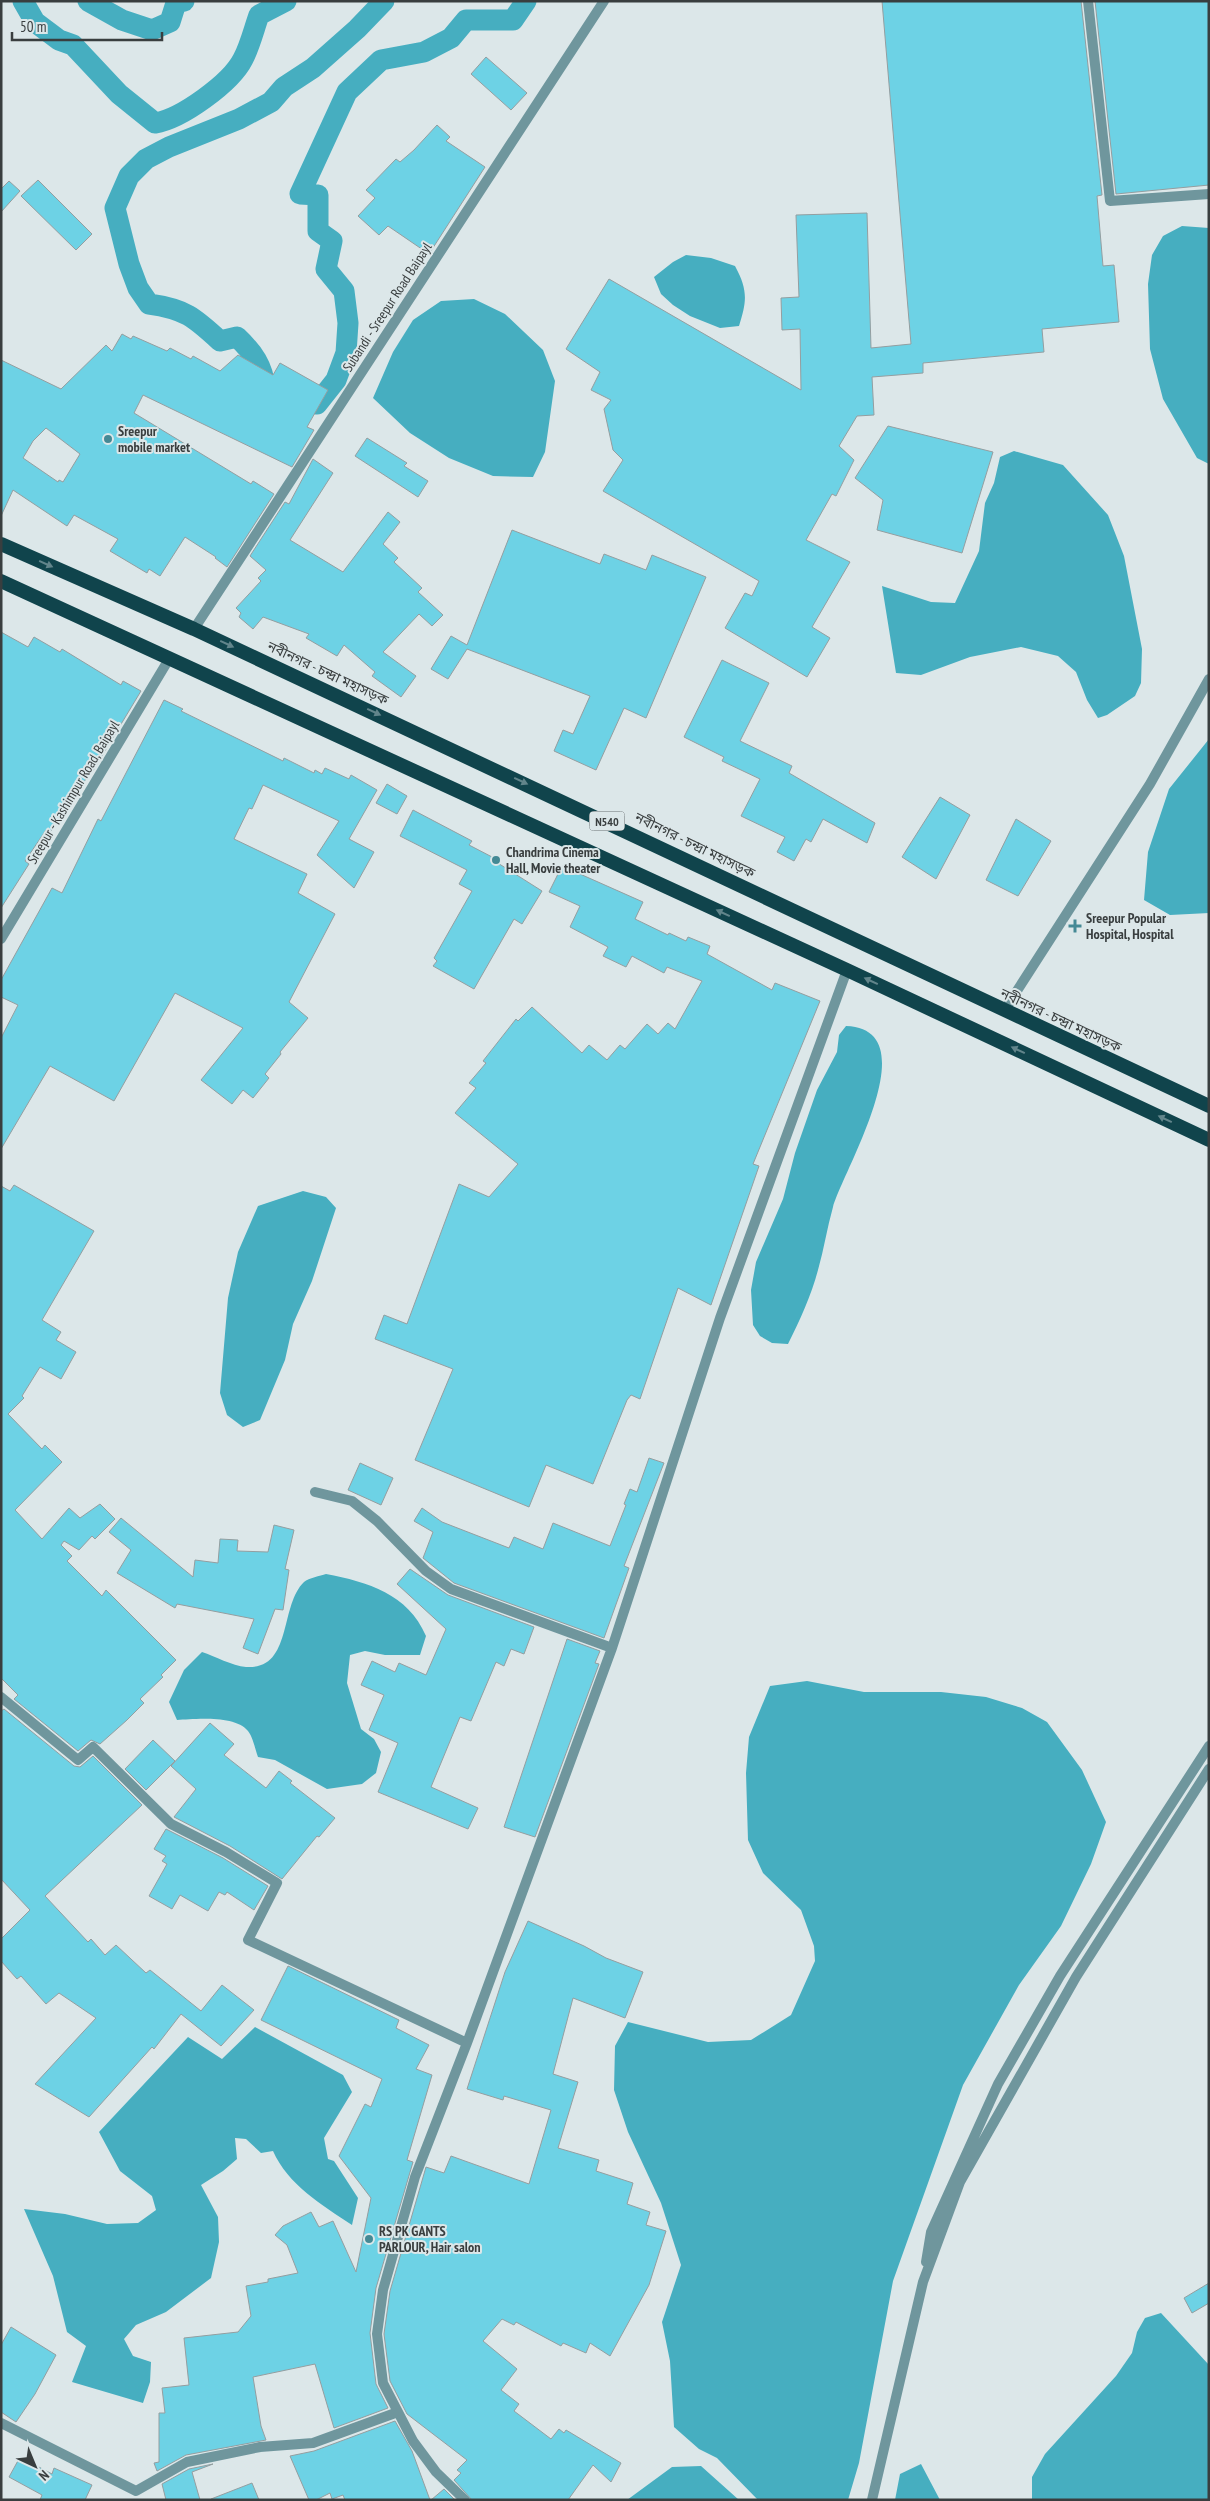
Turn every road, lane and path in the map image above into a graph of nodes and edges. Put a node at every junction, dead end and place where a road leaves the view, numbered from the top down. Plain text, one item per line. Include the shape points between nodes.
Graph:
1 (604, 1) edge
2 (1088, 1) edge
3 (1209, 194) edge
4 (1, 544) edge
5 (1, 581) edge
6 (194, 629) junction
7 (169, 659) junction
8 (1209, 679) edge
9 (1, 939) edge
10 (847, 970) junction
11 (1004, 1011) junction
12 (1209, 1106) edge
13 (1209, 1140) edge
14 (315, 1492) dead end
15 (612, 1648) junction
16 (1, 1697) edge
17 (1209, 1746) edge
18 (1209, 1769) edge
19 (467, 2043) junction
20 (924, 2282) junction
21 (398, 2412) junction
22 (1, 2423) edge
23 (465, 2500) edge
24 (872, 2500) edge

1 - 6 street, Subandi - Sreepur Road Baipayl
2 - 3 street via 1110,201
4 -> 6 highway, নবীনগর - চন্দ্রা মহাসড়ক / N540
5 - 7 highway, N540
6 -> 11 highway, নবীনগর - চন্দ্রা মহাসড়ক / N540 via 578,807
7 - 9 street, Sreepur - Kashimpur Road, Baipayl
10 -> 7 highway, N540
8 - 11 street via 1150,784
13 -> 10 highway, N540
10 - 15 street via 720,1318
11 - 12 highway, নবীনগর - চন্দ্রা মহাসড়ক / N540
14 - 15 street via 352,1501 377,1521 426,1571 451,1589
15 - 19 street
16 - 19 street via 78,1760 93,1747 171,1824 277,1883 248,1940
17 - 20 street via 1060,1976 998,2084 931,2232
18 - 20 street via 1041,2035 960,2182
19 - 21 street via 414,2177 383,2290 377,2334 383,2383
20 - 24 street
21 - 22 street via 313,2443 260,2447 186,2462 136,2491
21 - 23 street via 436,2472

